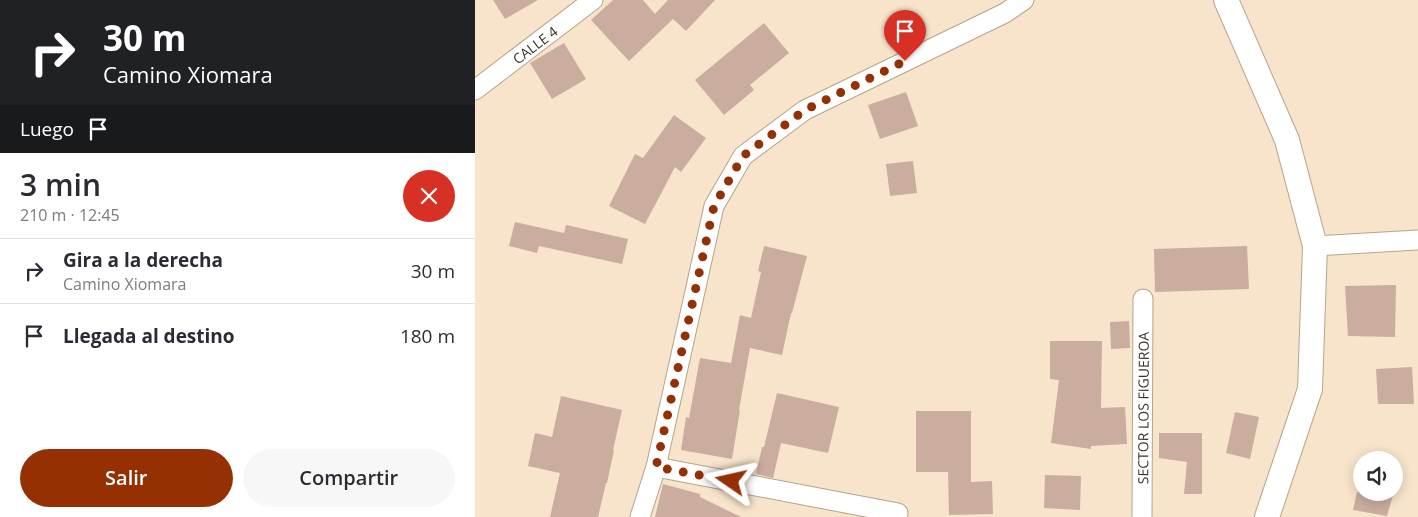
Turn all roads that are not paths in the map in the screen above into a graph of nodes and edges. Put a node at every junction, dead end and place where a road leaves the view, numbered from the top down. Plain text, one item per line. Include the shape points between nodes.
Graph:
1 (593, 0) edge
2 (1024, 0) edge
3 (1226, 0) edge
4 (475, 90) edge
5 (1418, 240) edge
6 (1315, 246) junction
7 (1143, 299) dead end
8 (656, 467) junction
9 (898, 513) dead end
10 (640, 517) edge
11 (1143, 517) edge
12 (1267, 517) edge

1 - 4 street, CALLE 4
2 - 8 street via 1005,13 805,110 743,156 714,206
3 - 6 street via 1287,140
5 - 6 street
6 - 12 street via 1310,389
7 - 11 street, SECTOR LOS FIGUEROA
8 - 9 street
8 - 10 street

